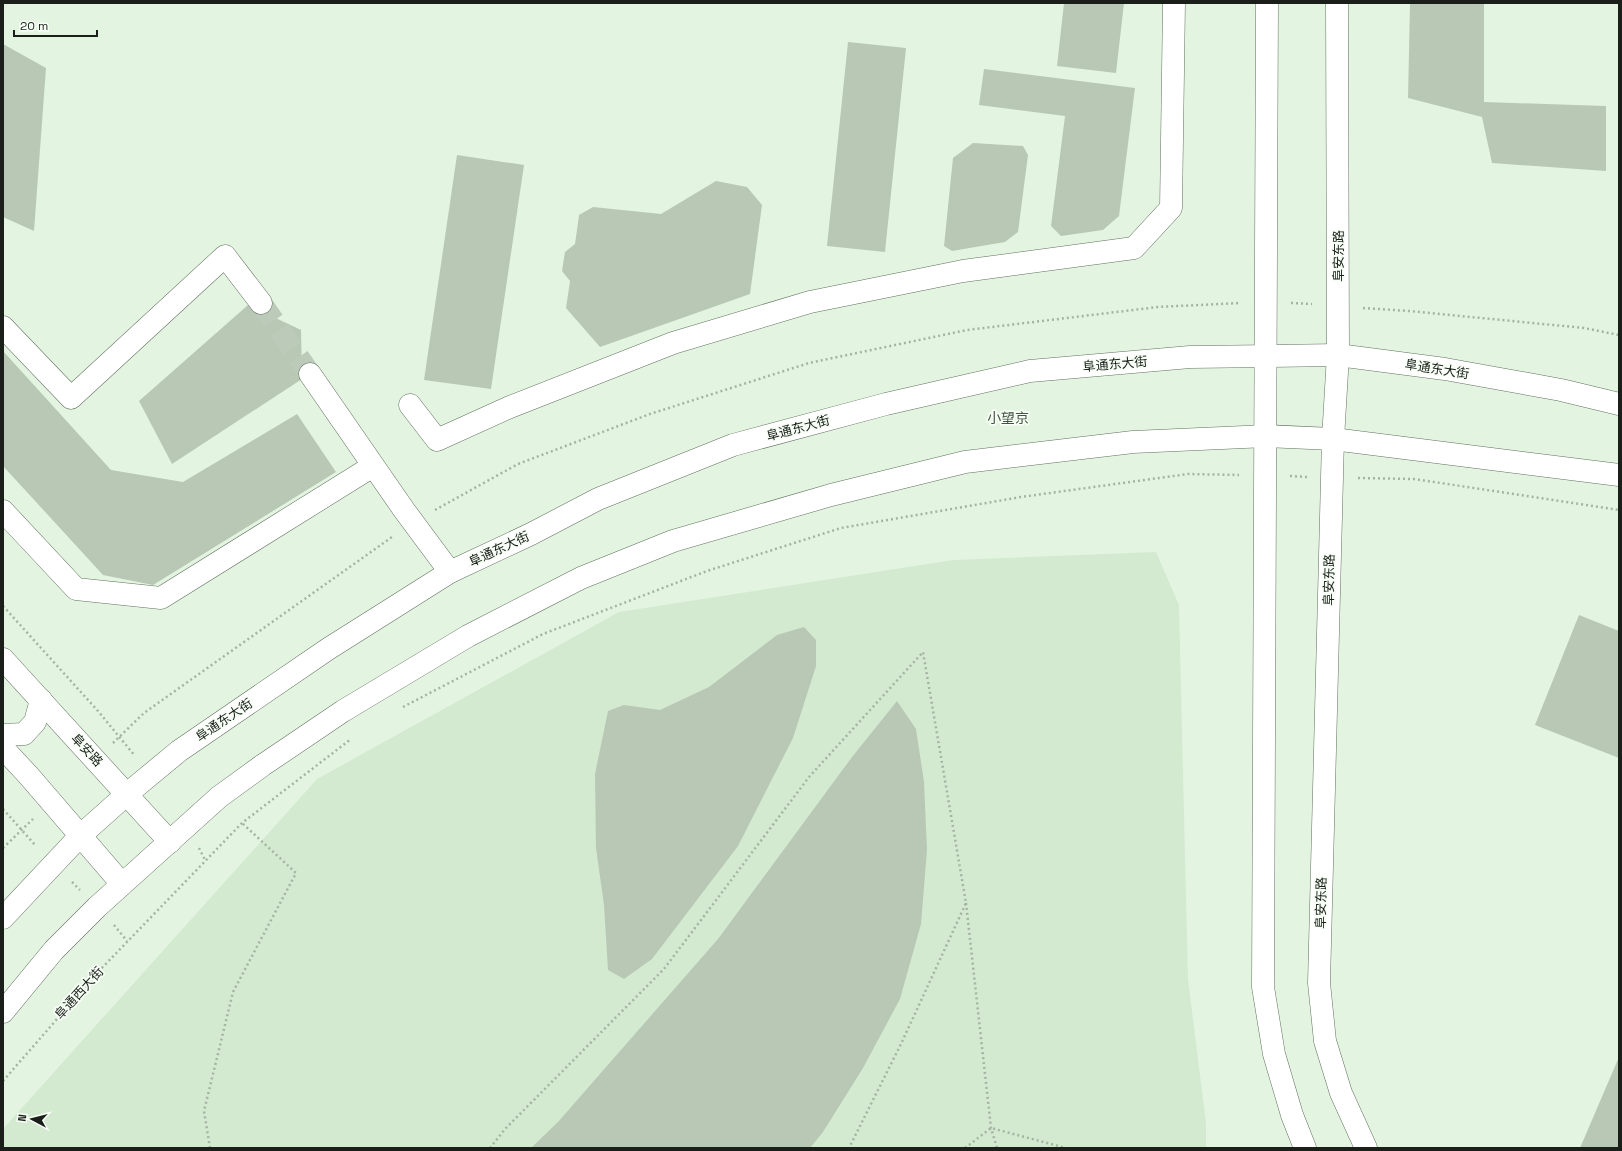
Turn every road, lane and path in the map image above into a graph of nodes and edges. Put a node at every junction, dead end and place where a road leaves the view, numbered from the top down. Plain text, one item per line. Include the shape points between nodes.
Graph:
1 (1174, 3) edge
2 (1267, 3) edge
3 (1337, 3) edge
4 (261, 303) tunnel mouth
5 (3, 327) edge
6 (1338, 354) junction
7 (1267, 356) junction
8 (310, 374) tunnel mouth
9 (1619, 404) edge
10 (410, 405) dead end
11 (1266, 436) junction
12 (1333, 439) junction
13 (373, 466) junction
14 (1619, 474) edge
15 (1266, 476) junction
16 (1332, 477) junction
17 (1619, 510) edge
18 (3, 511) edge
19 (450, 572) junction
20 (3, 606) edge
21 (3, 659) edge
22 (41, 700) junction
23 (396, 711) dead end
24 (3, 735) edge
25 (356, 735) dead end
26 (3, 748) edge
27 (151, 776) junction
28 (127, 794) junction
29 (242, 823) junction
30 (188, 825) junction
31 (80, 836) junction
32 (170, 842) junction
33 (205, 860) junction
34 (122, 884) junction
35 (966, 903) junction
36 (3, 918) edge
37 (3, 1012) edge
38 (3, 1082) edge
39 (991, 1128) junction
40 (210, 1148) edge
41 (490, 1148) edge
42 (849, 1148) edge
43 (966, 1148) edge
44 (997, 1148) edge
45 (1066, 1148) edge
46 (1305, 1148) edge
47 (1366, 1148) edge

1 - 10 main road via 1171,208 1134,248 963,271 810,302 673,343 437,440
2 - 7 main road
3 - 6 main road, 阜安东路
4 - 5 main road via 225,256 70,398
6 - 7 main road, 阜通东大街
6 - 9 main road, 阜通东大街 via 1445,369 1561,390
6 - 12 main road, 阜安东路
7 - 11 main road
7 - 19 main road, 阜通东大街 via 1190,357 1030,371 886,404 733,445 598,499
8 - 13 main road
11 - 12 main road
11 - 15 main road
11 - 30 main road via 1133,442 965,462 831,495 673,541 581,578 468,636 343,711 269,760 219,797
12 - 14 main road
12 - 16 main road, 阜安东路
13 - 18 main road via 161,598 76,589
13 - 19 main road
15 - 16 path
15 - 23 path via 1188,474 1021,497 841,528 707,571 543,634
15 - 46 main road via 1263,987 1274,1054 1292,1115
16 - 17 path via 1414,479
16 - 47 main road, 阜安东路 via 1319,983 1325,1041 1341,1094
19 - 27 main road, 阜通东大街 via 328,649 195,740
20 - 27 path via 98,711
21 - 22 main road, 阜安路
22 - 24 main road via 35,722 24,734
22 - 28 main road, 阜安路
25 - 29 path
26 - 31 main road
27 - 28 main road, 阜通东大街
28 - 31 main road, 阜通东大街
28 - 32 main road, 阜安路
29 - 33 path
29 - 40 path via 296,873 233,992 204,1112
30 - 32 main road
30 - 33 path
31 - 34 main road
31 - 36 main road
32 - 34 main road
33 - 38 path, 阜通西大街 via 98,972
34 - 37 main road via 65,938
35 - 39 path
35 - 41 path via 923,652 809,776 664,969
35 - 42 path via 901,1044
39 - 43 path
39 - 44 path
39 - 45 path

